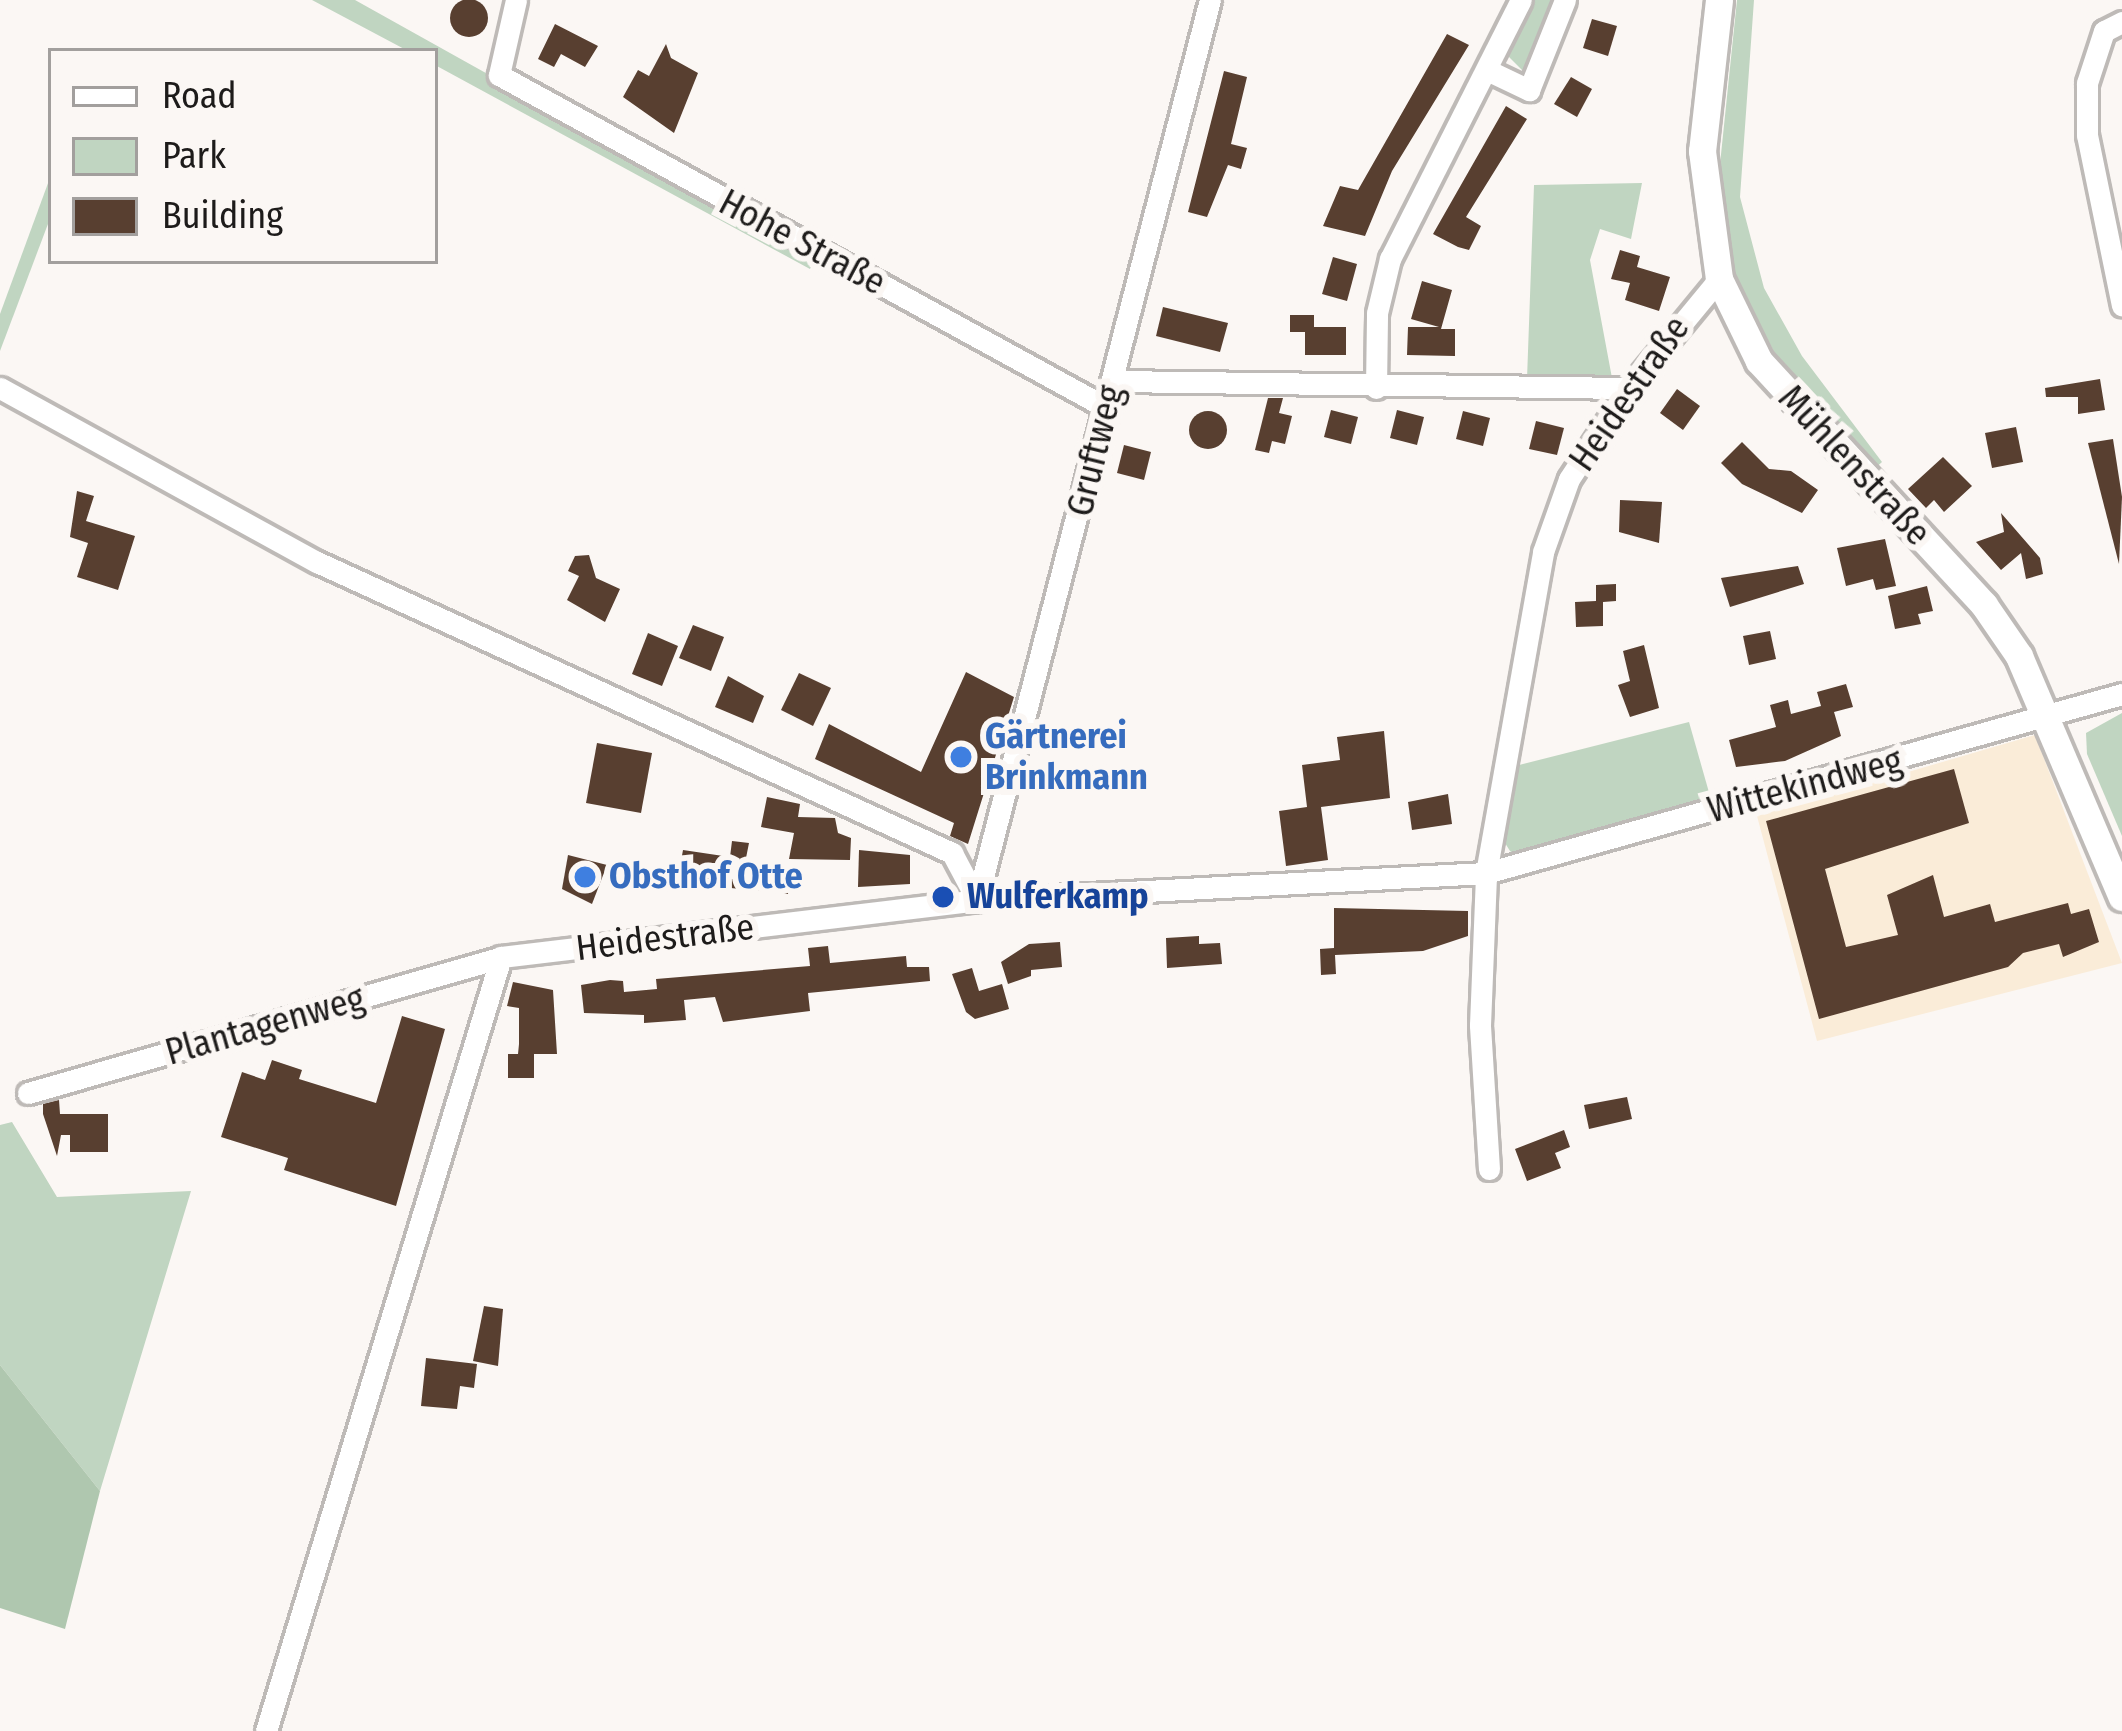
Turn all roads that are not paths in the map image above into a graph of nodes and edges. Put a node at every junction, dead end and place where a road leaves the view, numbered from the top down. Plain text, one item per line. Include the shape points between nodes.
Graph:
1 (517, 0) edge
2 (1210, 0) edge
3 (1521, 0) edge
4 (1565, 0) edge
5 (1718, 0) edge
6 (2122, 22) edge
7 (1487, 70) junction
8 (1719, 279) junction
9 (2122, 305) edge
10 (1114, 381) junction
11 (0, 388) edge
12 (1376, 388) junction
13 (1629, 388) junction
14 (1106, 408) junction
15 (2122, 694) edge
16 (2048, 719) junction
17 (1486, 873) junction
18 (2122, 897) edge
19 (977, 900) junction
20 (501, 957) junction
21 (28, 1093) dead end
22 (1489, 1169) dead end
23 (266, 1731) edge

1 - 14 street, Hohe Straße via 499,75
2 - 10 street, Gruftweg
3 - 7 street
4 - 7 street via 1529,90
5 - 8 street, Mühlenstraße via 1702,151
6 - 9 street via 2104,31 2091,56 2087,100
7 - 12 street via 1390,259 1377,314
8 - 13 street, Heidestraße
8 - 16 street, Mühlenstraße via 1759,361 1984,605
10 - 12 street
10 - 14 street, Gruftweg
11 - 19 street via 316,562 952,853
12 - 13 street
13 - 17 street, Heidestraße via 1569,479 1543,552
14 - 19 street, Gruftweg
15 - 16 street, Wittekindweg
16 - 17 street, Wittekindweg
16 - 18 street, Mühlenstraße
17 - 19 street, Heidestraße
17 - 22 street via 1480,1024
19 - 20 street, Heidestraße
20 - 21 street, Plantagenweg
20 - 23 street

